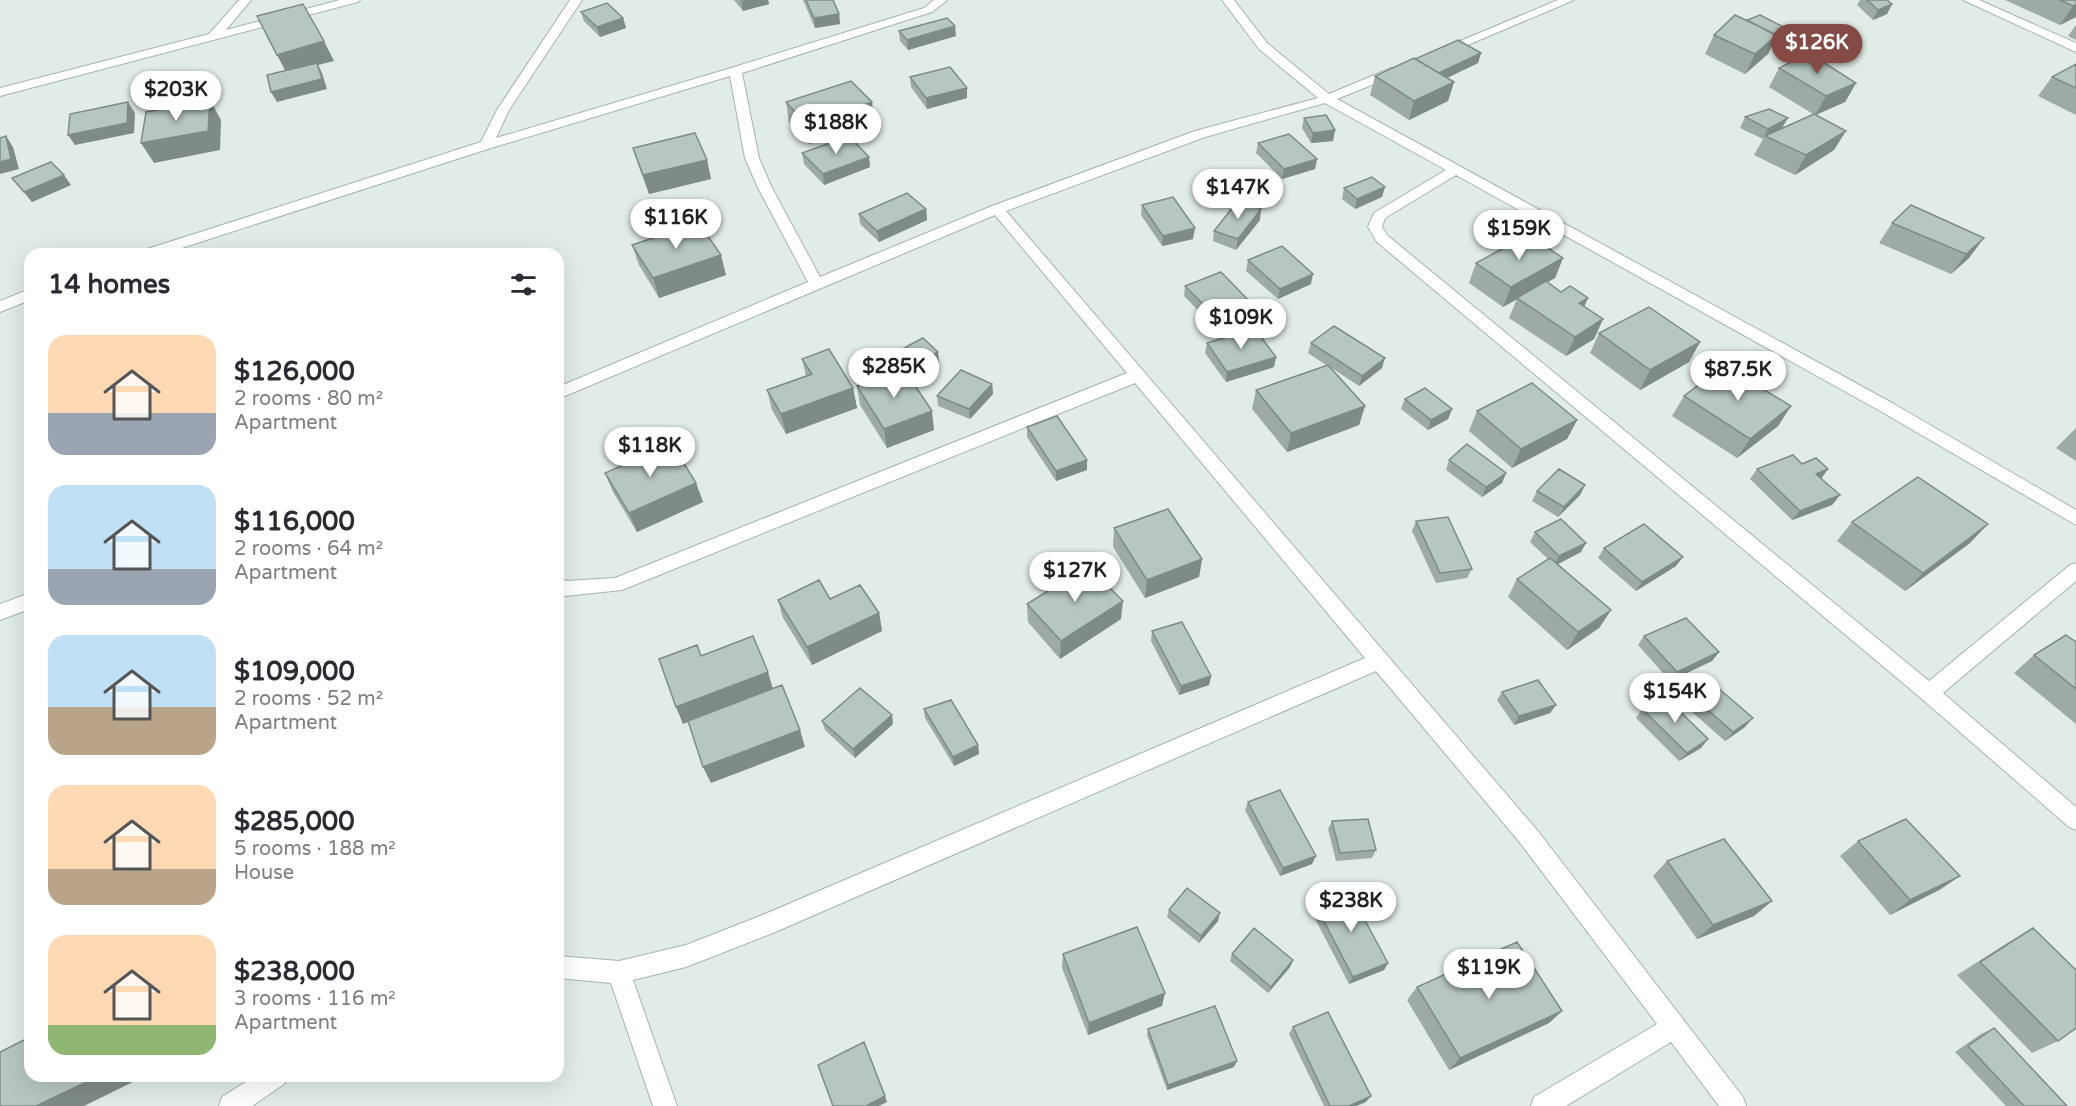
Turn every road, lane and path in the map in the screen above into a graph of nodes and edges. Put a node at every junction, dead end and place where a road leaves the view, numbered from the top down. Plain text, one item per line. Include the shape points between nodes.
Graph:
1 (245, 0) edge
2 (354, 0) edge
3 (576, 0) edge
4 (941, 0) edge
5 (1228, 0) edge
6 (1568, 0) edge
7 (1969, 0) edge
8 (214, 36) junction
9 (2076, 48) edge
10 (1426, 58) edge
11 (1404, 67) edge
12 (735, 71) junction
13 (0, 92) edge
14 (1328, 99) junction
15 (486, 145) junction
16 (1455, 170) junction
17 (997, 209) junction
18 (165, 248) edge
19 (817, 285) junction
20 (24, 297) edge
21 (0, 307) edge
22 (1139, 375) junction
23 (564, 390) edge
24 (2076, 518) edge
25 (2076, 570) edge
26 (564, 588) edge
27 (24, 603) edge
28 (0, 612) edge
29 (1378, 661) junction
30 (1929, 693) junction
31 (2076, 820) edge
32 (564, 967) edge
33 (619, 972) junction
34 (1675, 1026) junction
35 (267, 1082) edge
36 (231, 1106) edge
37 (665, 1106) edge
38 (1543, 1106) edge
39 (1734, 1106) edge

1 - 8 street
2 - 8 street
3 - 15 street via 503,110
4 - 12 street via 928,10
5 - 14 street via 1263,46
6 - 10 street
7 - 9 street
8 - 13 street
11 - 14 street
12 - 15 street
12 - 19 street via 752,158
14 - 16 street
14 - 17 street via 1200,134
15 - 18 street
16 - 24 street via 1888,408
16 - 30 street via 1379,216 1375,227 1382,239
17 - 19 street
17 - 22 street
19 - 23 street
20 - 21 street
22 - 26 street via 616,585
22 - 29 street
25 - 30 street
27 - 28 street
29 - 33 street via 765,925 686,956
29 - 34 street via 1529,837
30 - 31 street
32 - 33 street
33 - 37 street
34 - 38 street
34 - 39 street
35 - 36 street

